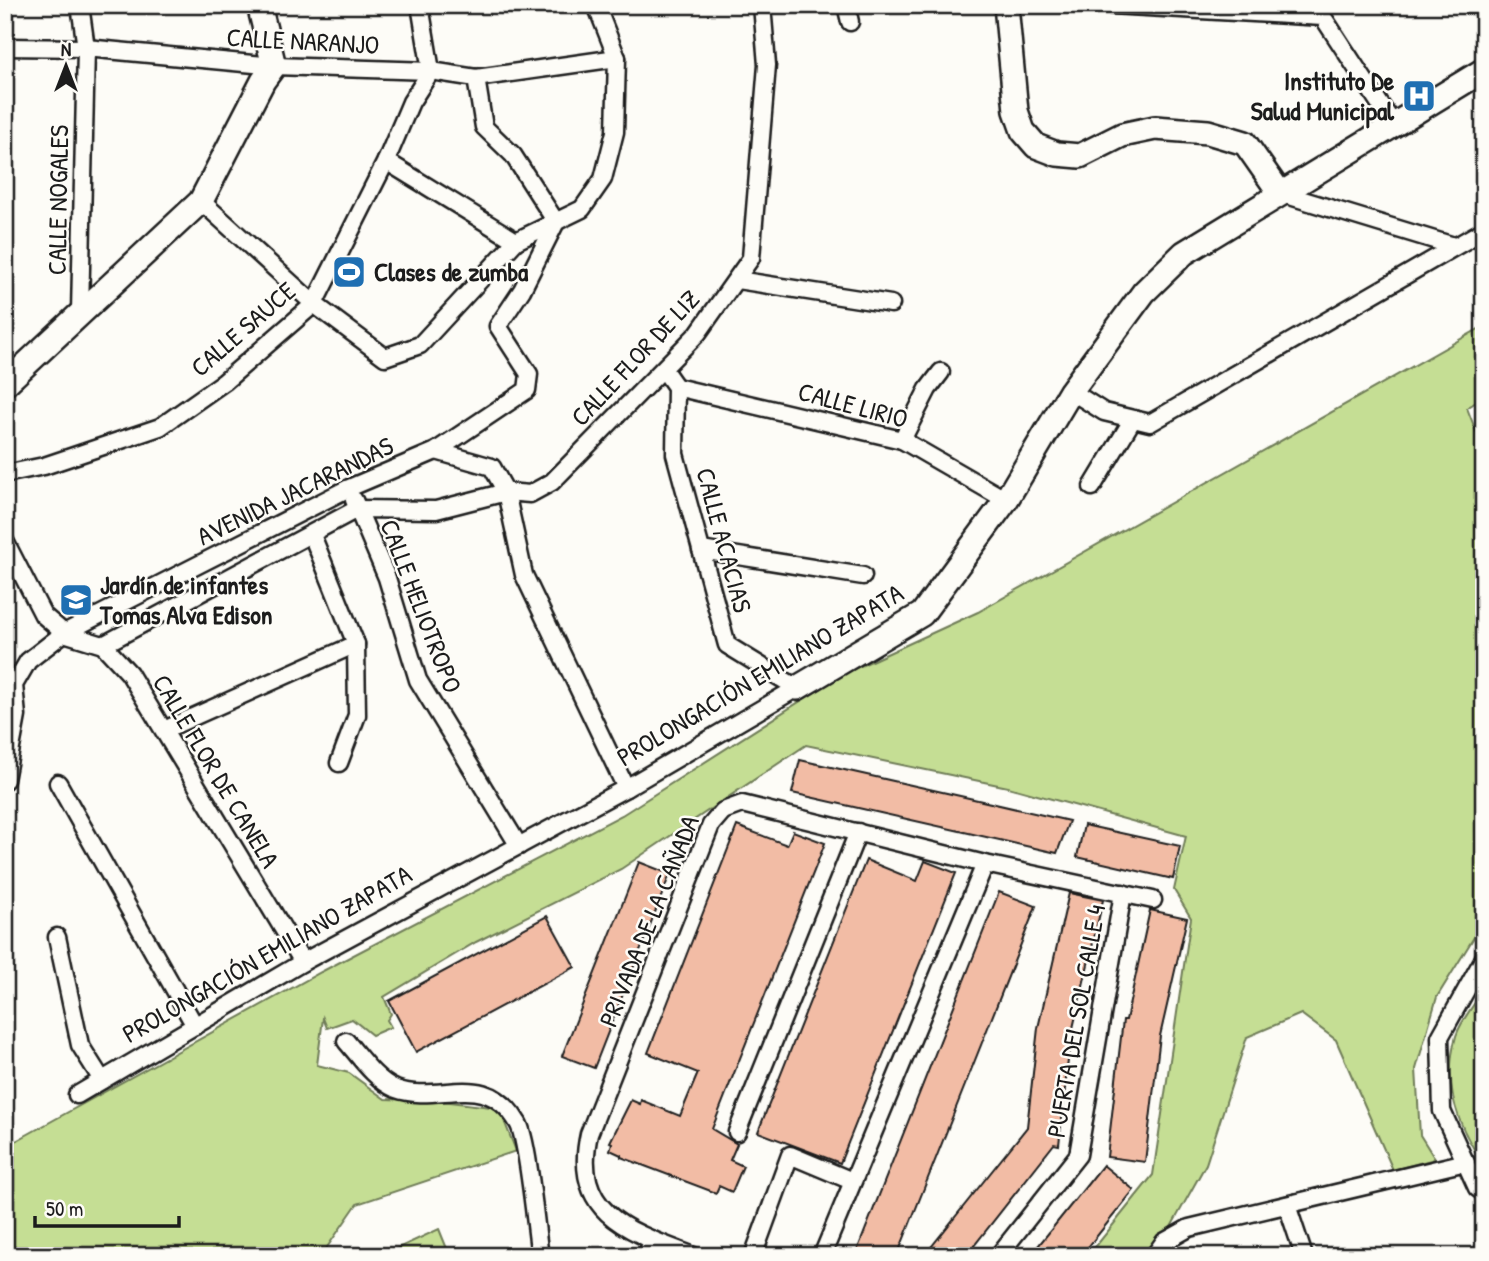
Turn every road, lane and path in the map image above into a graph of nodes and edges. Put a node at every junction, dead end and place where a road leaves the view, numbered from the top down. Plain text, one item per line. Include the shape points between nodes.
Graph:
1 (80, 5) edge
2 (259, 5) edge
3 (420, 5) edge
4 (596, 5) edge
5 (762, 5) edge
6 (846, 5) edge
7 (1006, 5) edge
8 (1110, 5) edge
9 (1152, 6) edge
10 (1272, 10) edge
11 (850, 22) dead end
12 (5, 47) edge
13 (86, 48) junction
14 (617, 58) junction
15 (274, 66) junction
16 (1484, 70) edge
17 (431, 71) junction
18 (475, 78) junction
19 (1393, 124) junction
20 (386, 161) junction
21 (1280, 193) junction
22 (201, 201) junction
23 (556, 222) junction
24 (1484, 230) edge
25 (516, 241) junction
26 (1454, 247) junction
27 (737, 280) junction
28 (314, 304) junction
29 (891, 304) dead end
30 (79, 312) junction
31 (664, 370) junction
32 (941, 372) dead end
33 (5, 383) edge
34 (676, 387) junction
35 (1071, 391) junction
36 (1133, 419) junction
37 (902, 440) junction
38 (436, 451) junction
39 (5, 474) edge
40 (349, 488) junction
41 (1092, 488) dead end
42 (506, 492) junction
43 (1006, 500) junction
44 (358, 509) junction
45 (312, 535) junction
46 (5, 541) edge
47 (701, 550) junction
48 (863, 576) dead end
49 (64, 633) junction
50 (103, 645) junction
51 (356, 645) junction
52 (9, 680) edge
53 (797, 688) junction
54 (11, 718) edge
55 (164, 730) junction
56 (339, 763) dead end
57 (5, 780) edge
58 (58, 783) dead end
59 (626, 788) junction
60 (858, 832) junction
61 (519, 846) junction
62 (985, 864) junction
63 (1123, 893) junction
64 (1153, 900) dead end
65 (57, 937) dead end
66 (1484, 958) edge
67 (303, 962) junction
68 (195, 1026) junction
69 (346, 1041) dead end
70 (102, 1080) junction
71 (77, 1095) dead end
72 (737, 1132) dead end
73 (1466, 1163) junction
74 (852, 1181) junction
75 (1484, 1193) edge
76 (1287, 1205) junction
77 (653, 1240) junction
78 (677, 1253) edge
79 (540, 1256) edge
80 (646, 1256) edge
81 (695, 1256) edge
82 (754, 1256) edge
83 (822, 1256) edge
84 (998, 1256) edge
85 (1154, 1256) edge
86 (1304, 1256) edge

1 - 13 street, CALLE NOGALES
2 - 15 main road
3 - 17 street
4 - 14 street
5 - 27 street, CALLE FLOR DE LIZ via 767,65 751,258
6 - 11 street
7 - 21 main road via 1016,111 1023,131 1036,146 1080,156 1122,135 1155,128 1208,132 1245,143
8 - 9 street
9 - 10 street
10 - 19 street via 1323,17
12 - 13 street, CALLE NARANJO
13 - 15 street, CALLE NARANJO
13 - 30 street, CALLE NOGALES
14 - 18 street, CALLE NARANJO
14 - 23 street via 615,132 603,180 582,209
15 - 17 street, CALLE NARANJO
15 - 22 main road
16 - 19 main road, PROLONGACIÓN EMILIANO ZAPATA
17 - 18 street, CALLE NARANJO
17 - 20 street, CALLE SAUCE via 411,102
18 - 23 street via 484,127 513,155
19 - 21 main road, PROLONGACIÓN EMILIANO ZAPATA
20 - 25 street
20 - 28 street, CALLE SAUCE
21 - 26 street
21 - 35 main road, PROLONGACIÓN EMILIANO ZAPATA via 1184,253 1144,292
22 - 28 street
22 - 30 main road
23 - 25 street
23 - 38 street, AVENIDA JACARANDAS via 498,326 529,373 527,390
24 - 26 street
25 - 28 street via 420,345 385,357
26 - 36 street via 1150,423
27 - 29 street
27 - 31 street, CALLE FLOR DE LIZ
28 - 39 street, CALLE SAUCE via 224,382 160,426 44,466
30 - 33 main road
31 - 34 street
31 - 42 street, CALLE FLOR DE LIZ via 552,482 530,494
32 - 37 street
34 - 37 street, CALLE LIRIO
34 - 47 street, CALLE ACACIAS via 675,454
35 - 36 street via 1104,412
35 - 43 main road, PROLONGACIÓN EMILIANO ZAPATA
36 - 41 street
37 - 43 street, CALLE LIRIO
38 - 40 street, AVENIDA JACARANDAS
38 - 42 street via 492,467
40 - 44 street, CALLE HELIOTROPO
40 - 49 street, AVENIDA JACARANDAS
42 - 44 street, AVENIDA JACARANDAS via 436,510
42 - 59 street via 524,575
43 - 53 main road, PROLONGACIÓN EMILIANO ZAPATA via 922,614
44 - 45 street, AVENIDA JACARANDAS
44 - 61 street, CALLE HELIOTROPO via 387,578 418,680
45 - 50 street, AVENIDA JACARANDAS
45 - 51 street
46 - 49 street via 43,615
47 - 48 street
47 - 53 street, CALLE ACACIAS via 727,645
49 - 50 street
49 - 52 street, AVENIDA JACARANDAS
50 - 55 street, CALLE FLOR DE CANELA via 129,673
51 - 55 street
51 - 56 street via 356,715
52 - 54 street
53 - 59 street, PROLONGACIÓN EMILIANO ZAPATA
54 - 57 street
55 - 67 street, CALLE FLOR DE CANELA
58 - 68 street
59 - 61 street, PROLONGACIÓN EMILIANO ZAPATA
60 - 62 street, PRIVADA DE LA CAÑADA
60 - 72 street
60 - 77 street, PRIVADA DE LA CAÑADA via 742,804 723,811 711,824 583,1159 592,1194 603,1212
61 - 67 street, PROLONGACIÓN EMILIANO ZAPATA
62 - 63 street, PRIVADA DE LA CAÑADA
62 - 74 street
63 - 64 street, PRIVADA DE LA CAÑADA
63 - 84 street, PUERTA DEL SOL CALLE 4 via 1078,1156
65 - 70 street via 80,1045
66 - 73 street via 1440,1037 1442,1111
67 - 68 street, PROLONGACIÓN EMILIANO ZAPATA
68 - 70 street, PROLONGACIÓN EMILIANO ZAPATA
69 - 79 street via 396,1089 429,1093 460,1089 499,1099 520,1124
70 - 71 street, PROLONGACIÓN EMILIANO ZAPATA
73 - 75 street
73 - 76 street
74 - 82 street via 790,1154
74 - 83 street
76 - 85 street via 1189,1228 1164,1242
76 - 86 street
77 - 78 street, PRIVADA DE LA CAÑADA
77 - 80 street
78 - 81 street, PRIVADA DE LA CAÑADA

